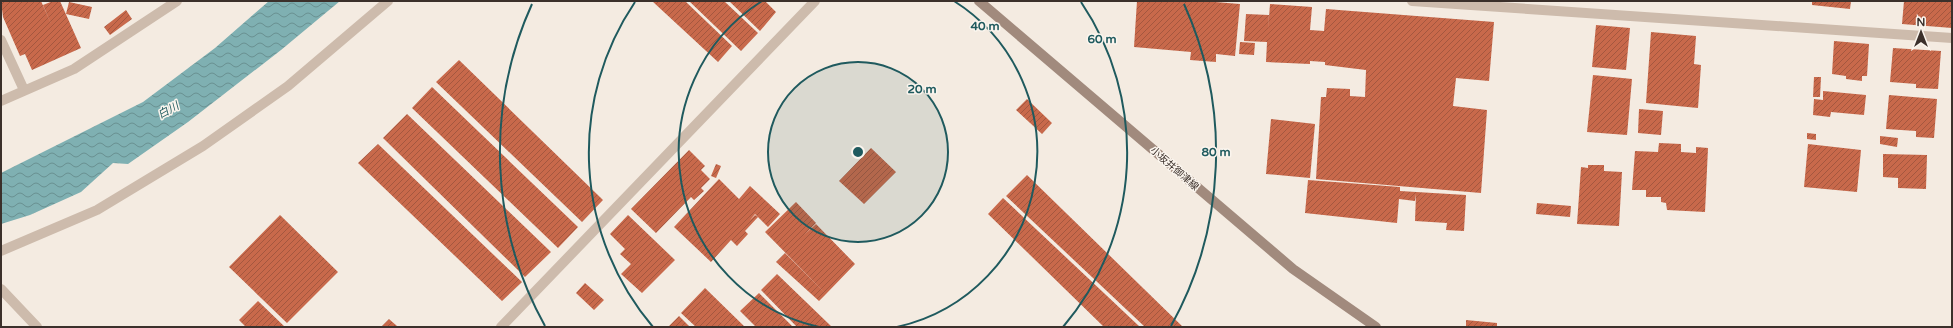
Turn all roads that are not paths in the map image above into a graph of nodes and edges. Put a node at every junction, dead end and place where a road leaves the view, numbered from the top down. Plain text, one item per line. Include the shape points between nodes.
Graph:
1 (178, 1) edge
2 (388, 1) edge
3 (815, 1) edge
4 (979, 1) edge
5 (1412, 1) edge
6 (1952, 38) edge
7 (1, 40) edge
8 (24, 90) junction
9 (1, 101) edge
10 (1, 251) edge
11 (1, 289) edge
12 (37, 327) edge
13 (501, 327) edge
14 (1376, 327) edge

1 - 8 street via 74,69
2 - 10 street via 288,86 203,146 97,210
3 - 13 street
4 - 14 main road, 小坂井御津線 via 1293,269
5 - 6 street
7 - 8 street
8 - 9 street
11 - 12 street

